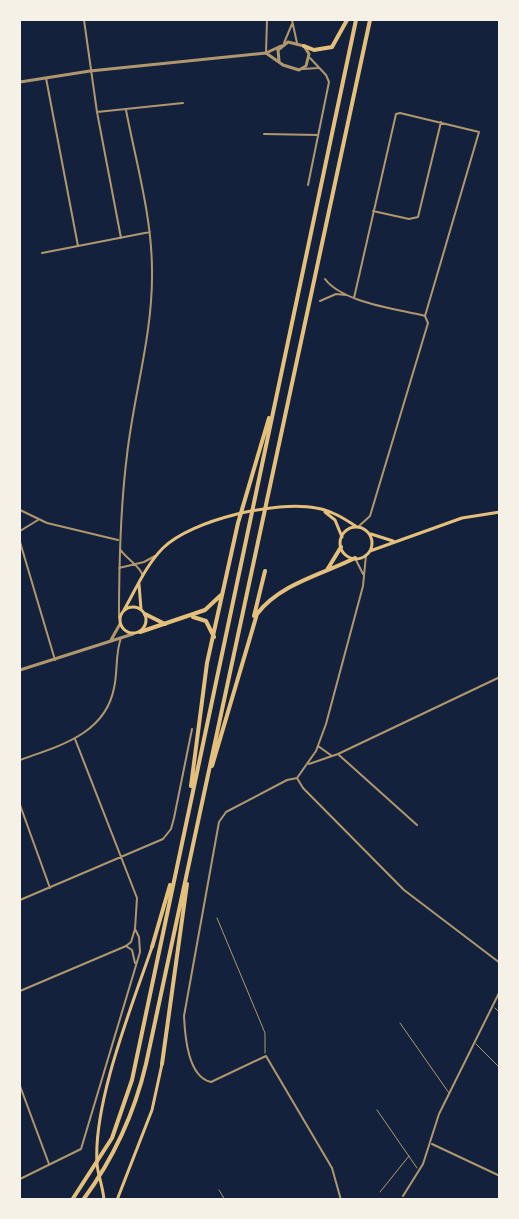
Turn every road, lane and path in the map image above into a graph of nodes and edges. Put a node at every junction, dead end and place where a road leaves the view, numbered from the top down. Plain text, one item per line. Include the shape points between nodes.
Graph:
1 (84, 20) edge
2 (267, 20) edge
3 (292, 20) edge
4 (347, 20) edge
5 (356, 20) edge
6 (370, 20) edge
7 (292, 24) junction
8 (297, 43) junction
9 (282, 44) junction
10 (304, 46) junction
11 (266, 52) junction
12 (310, 58) junction
13 (279, 61) junction
14 (318, 68) junction
15 (303, 69) junction
16 (90, 71) junction
17 (46, 78) junction
18 (20, 82) edge
19 (183, 103) dead end
20 (126, 110) junction
21 (97, 112) junction
22 (441, 122) junction
23 (264, 134) dead end
24 (318, 135) junction
25 (308, 185) dead end
26 (374, 211) junction
27 (150, 232) junction
28 (121, 238) junction
29 (78, 246) junction
30 (42, 253) dead end
31 (325, 279) dead end
32 (348, 296) junction
33 (354, 298) junction
34 (320, 301) dead end
35 (425, 316) junction
36 (272, 412) junction
37 (318, 508) junction
38 (20, 510) edge
39 (500, 512) edge
40 (38, 520) junction
41 (357, 527) junction
42 (20, 531) edge
43 (368, 532) junction
44 (342, 537) junction
45 (118, 540) junction
46 (20, 542) edge
47 (394, 542) junction
48 (341, 547) junction
49 (120, 549) junction
50 (370, 551) junction
51 (156, 555) junction
52 (366, 555) junction
53 (355, 558) junction
54 (134, 564) junction
55 (119, 568) junction
56 (265, 571) dead end
57 (325, 573) junction
58 (364, 576) junction
59 (143, 577) junction
60 (140, 581) junction
61 (224, 590) junction
62 (141, 609) junction
63 (124, 610) junction
64 (145, 614) junction
65 (189, 617) junction
66 (119, 618) junction
67 (253, 622) junction
68 (120, 624) junction
69 (169, 624) junction
70 (140, 632) junction
71 (133, 634) junction
72 (122, 637) junction
73 (214, 637) junction
74 (107, 643) junction
75 (55, 660) junction
76 (20, 670) edge
77 (500, 676) edge
78 (192, 729) dead end
79 (75, 739) junction
80 (318, 746) junction
81 (338, 754) junction
82 (332, 756) junction
83 (20, 760) edge
84 (308, 764) junction
85 (209, 773) junction
86 (297, 778) junction
87 (191, 791) junction
88 (20, 805) edge
89 (417, 825) dead end
90 (120, 858) junction
91 (177, 865) junction
92 (186, 877) junction
93 (50, 888) junction
94 (20, 900) edge
95 (217, 918) dead end
96 (135, 928) junction
97 (126, 946) junction
98 (152, 947) joint
99 (500, 963) edge
100 (135, 968) junction
101 (20, 991) edge
102 (500, 991) edge
103 (493, 1005) junction
104 (500, 1013) edge
105 (400, 1023) dead end
106 (475, 1042) junction
107 (266, 1056) junction
108 (162, 1064) joint
109 (500, 1068) edge
110 (20, 1086) edge
111 (20, 1091) edge
112 (449, 1094) junction
113 (377, 1110) dead end
114 (431, 1144) junction
115 (409, 1156) junction
116 (47, 1166) junction
117 (419, 1171) junction
118 (500, 1176) edge
119 (20, 1179) edge
120 (219, 1190) dead end
121 (380, 1192) dead end
122 (403, 1196) dead end
123 (73, 1198) edge
124 (83, 1200) edge
125 (104, 1200) edge
126 (117, 1200) edge
127 (225, 1200) edge
128 (341, 1200) edge

1 - 16 street
2 - 11 street
3 - 7 street
4 - 10 highway via 332,47 320,50
5 - 36 highway
6 - 85 highway
7 - 8 street
7 - 9 street
8 - 9 street
8 - 10 street
9 - 11 street
9 - 13 street
10 - 12 street
11 - 13 street
11 - 16 street
12 - 14 street
12 - 15 street
13 - 15 street via 288,68
14 - 15 street
14 - 24 street via 329,82
16 - 17 street
16 - 21 street
17 - 18 street
17 - 29 street
19 - 20 street
20 - 21 street
20 - 27 street
21 - 28 street
22 - 26 street via 418,217 409,219
22 - 26 street via 396,114
22 - 35 street via 479,132
23 - 24 street
24 - 25 street
26 - 33 street
27 - 28 street
27 - 45 street via 149,329 127,455
28 - 29 street
29 - 30 street
31 - 32 street
32 - 33 street
32 - 34 street via 336,294
33 - 35 street
35 - 41 street via 428,323 370,516
36 - 61 highway via 247,491
36 - 87 highway
37 - 41 main road
37 - 44 main road via 335,519
37 - 51 main road via 289,506 227,517 190,529
38 - 40 street
39 - 47 main road via 462,518
40 - 42 street
40 - 45 street
41 - 43 main road
41 - 44 main road
43 - 47 main road
43 - 50 main road
44 - 48 main road
45 - 49 street
46 - 75 street
47 - 50 main road
48 - 53 main road via 346,555
48 - 57 highway
49 - 54 street
49 - 55 street
50 - 52 main road
51 - 54 street
51 - 59 main road
52 - 53 main road
52 - 58 street
53 - 57 highway
53 - 58 street
54 - 55 street
54 - 59 street via 142,570
55 - 66 street
56 - 67 highway
57 - 67 highway via 294,585 267,602
58 - 80 street
59 - 60 main road
60 - 62 main road
60 - 63 main road
61 - 65 highway via 215,604
61 - 73 highway
62 - 63 main road
62 - 64 main road
63 - 66 main road
64 - 69 highway
64 - 70 main road via 146,622
65 - 69 highway
65 - 73 highway via 206,621
66 - 68 main road
67 - 85 highway via 239,683
68 - 71 main road
68 - 74 street
69 - 70 highway
70 - 71 main road
71 - 72 street
72 - 74 street
72 - 79 street via 112,699 91,729
73 - 87 highway via 205,674
74 - 75 street
75 - 76 street
77 - 81 street
78 - 90 street via 171,829 158,842
79 - 83 street
79 - 90 street
80 - 82 street
80 - 84 street
81 - 82 street
81 - 89 street
82 - 84 street
84 - 86 street
85 - 92 highway
86 - 99 street via 390,877
86 - 107 street via 226,812 219,822 184,1016 185,1036 196,1073 202,1080 212,1082
87 - 91 highway
88 - 93 street
90 - 93 street
90 - 96 street via 137,898
91 - 98 highway
91 - 123 highway via 122,1114 102,1156
92 - 108 highway via 178,963
92 - 124 highway via 140,1091 113,1155
93 - 94 street
95 - 107 lane via 265,1033
96 - 97 street
96 - 100 street via 140,944
97 - 100 street via 134,954
97 - 101 street
98 - 125 main road via 100,1119 97,1165
100 - 116 street via 81,1149
102 - 103 street
103 - 104 lane
103 - 106 street
105 - 112 lane
106 - 109 lane
106 - 112 street
107 - 128 street via 332,1168
108 - 126 main road via 152,1110
110 - 111 street
111 - 116 street via 50,1161
112 - 114 street
113 - 115 lane
114 - 117 street
114 - 118 street
115 - 117 lane
115 - 121 lane
116 - 119 street
117 - 122 street
120 - 127 lane

